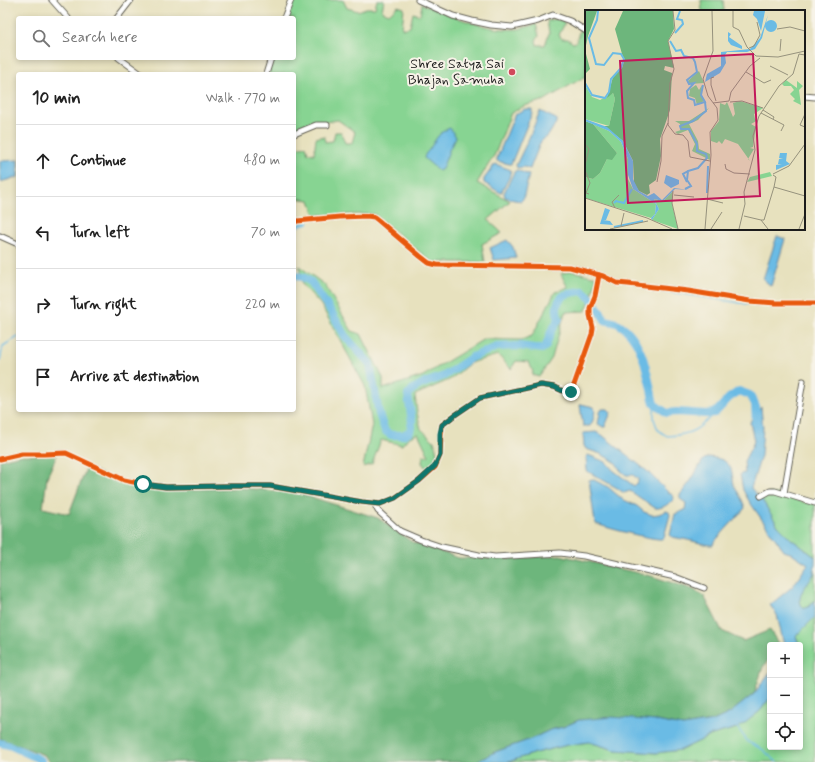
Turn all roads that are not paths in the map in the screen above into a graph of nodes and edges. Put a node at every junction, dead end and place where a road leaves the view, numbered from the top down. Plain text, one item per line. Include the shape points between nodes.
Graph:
1 (52, 0) edge
2 (131, 0) edge
3 (291, 0) edge
4 (418, 0) edge
5 (66, 16) edge
6 (119, 16) edge
7 (285, 16) edge
8 (585, 29) edge
9 (122, 60) edge
10 (270, 60) edge
11 (138, 72) edge
12 (267, 72) edge
13 (805, 96) edge
14 (815, 97) edge
15 (327, 125) dead end
16 (296, 133) edge
17 (296, 222) edge
18 (0, 236) edge
19 (16, 243) edge
20 (599, 275) junction
21 (815, 302) edge
22 (803, 381) dead end
23 (0, 458) edge
24 (784, 494) junction
25 (761, 496) dead end
26 (815, 502) edge
27 (374, 503) junction
28 (704, 588) dead end

1 - 5 street
2 - 6 street
3 - 7 street
4 - 8 street via 452,16 491,25 512,27 553,15
9 - 11 street
10 - 12 street
13 - 14 street
15 - 16 street via 316,125
17 - 20 street via 374,217 429,263 437,265 570,267
18 - 19 street
20 - 21 street via 617,282 750,301
20 - 27 street via 590,308 593,328 571,392 541,385 480,398 442,425 440,455 435,466 395,498 380,504
22 - 24 street
23 - 27 street via 22,454 66,453 124,480 143,484 166,487 270,486
24 - 25 street via 770,491
24 - 26 street
27 - 28 street via 378,511 400,531 442,547 495,557 560,553 584,556 675,577

